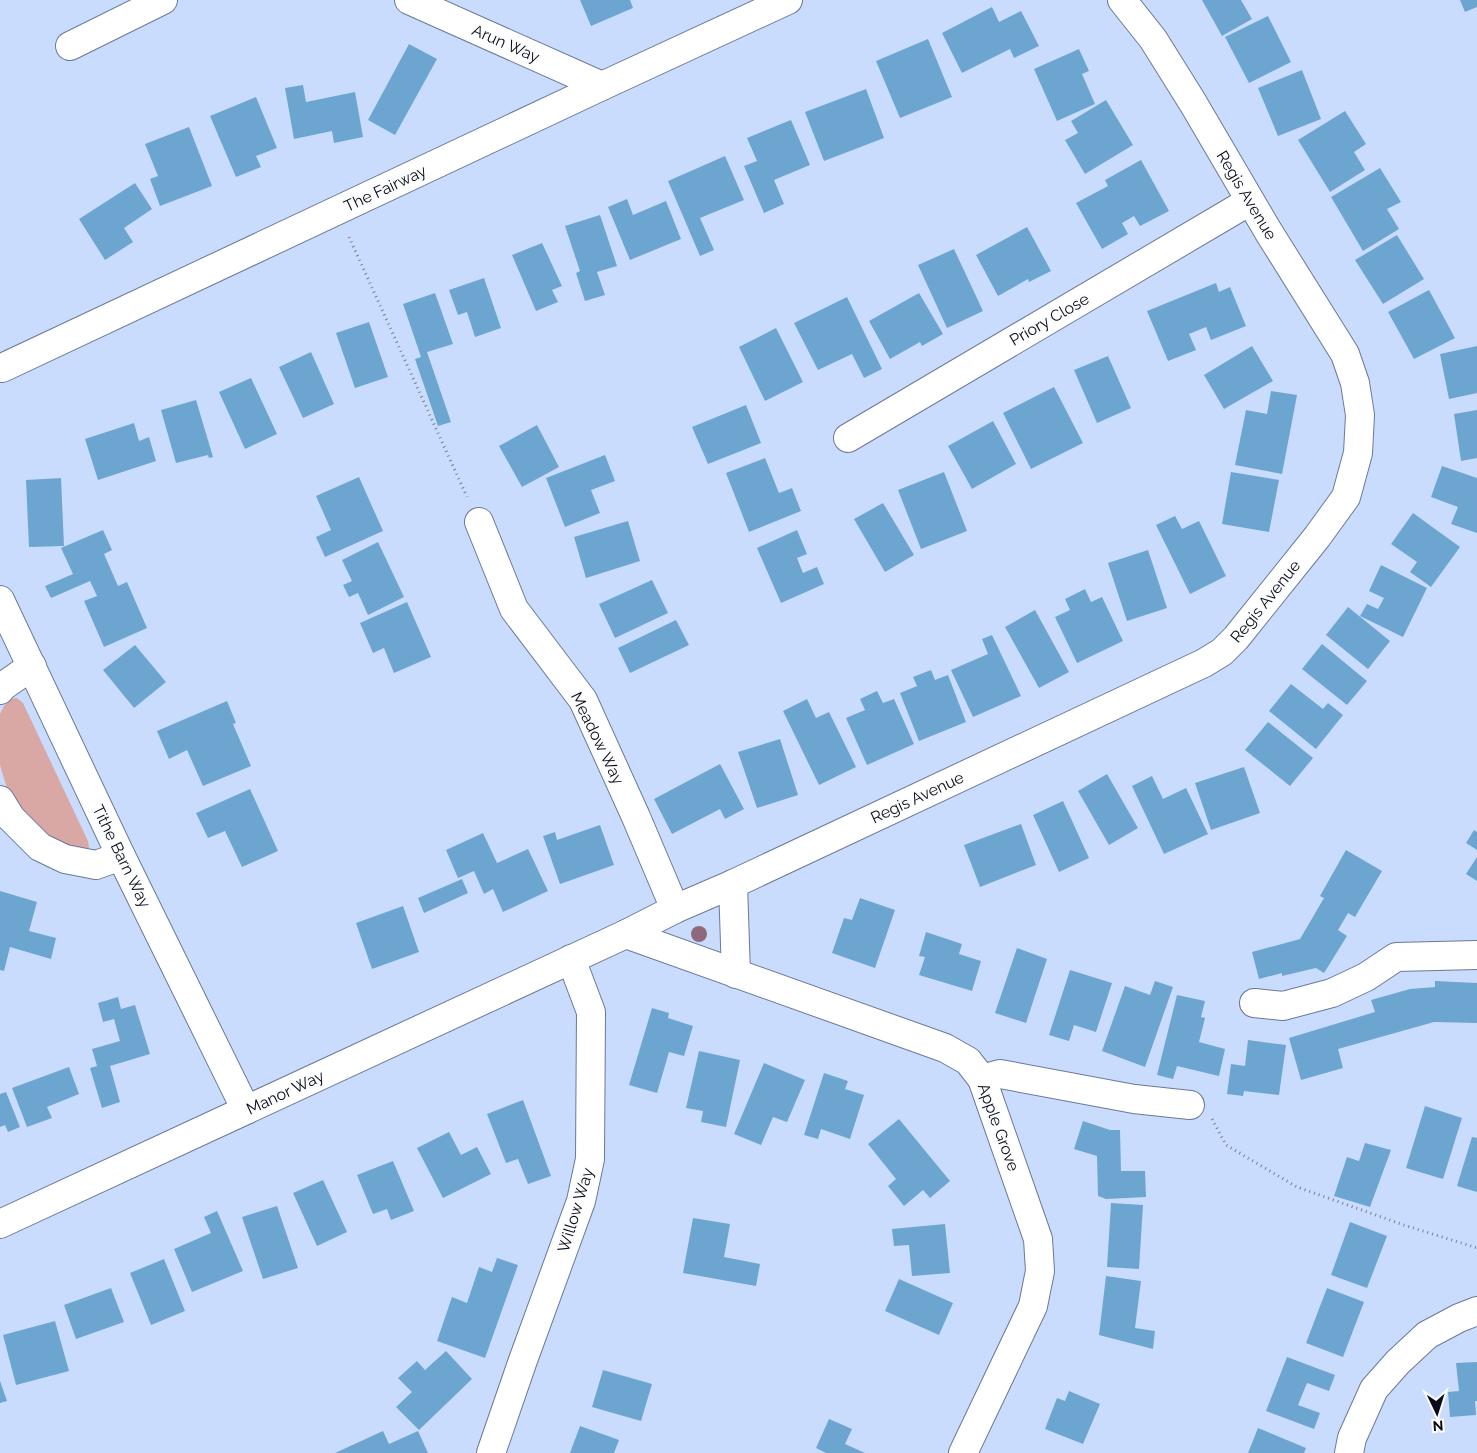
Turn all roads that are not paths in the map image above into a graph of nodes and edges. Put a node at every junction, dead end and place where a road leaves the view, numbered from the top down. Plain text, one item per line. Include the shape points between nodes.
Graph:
1 (163, 0) edge
2 (409, 0) edge
3 (1122, 0) edge
4 (773, 3) edge
5 (70, 46) dead end
6 (602, 86) junction
7 (1250, 201) junction
8 (1, 372) edge
9 (848, 438) dead end
10 (479, 522) road end
11 (0, 600) edge
12 (32, 666) junction
13 (0, 690) edge
14 (0, 800) edge
15 (122, 856) junction
16 (733, 884) junction
17 (675, 910) junction
18 (626, 934) junction
19 (1477, 955) edge
20 (571, 959) junction
21 (736, 974) junction
22 (1254, 1003) dead end
23 (982, 1078) junction
24 (1190, 1105) dead end
25 (246, 1110) junction
26 (0, 1224) edge
27 (1477, 1312) edge
28 (491, 1453) edge
29 (963, 1453) edge
30 (1349, 1453) edge

1 - 5 street
2 - 6 street, Arun Way
3 - 7 street, Regis Avenue via 1158,47
4 - 6 street, The Fairway
6 - 8 street, The Fairway
7 - 9 street, Priory Close
7 - 16 street, Regis Avenue via 1345,354 1355,383 1360,415 1358,453 1346,497 1317,537 1222,652
10 - 17 street, Meadow Way via 514,608 583,700
11 - 12 street, Tithe Barn Way
12 - 13 street
12 - 15 street, Tithe Barn Way
14 - 15 street via 11,818 40,847 65,859 96,865
15 - 25 street, Tithe Barn Way
16 - 17 street, Regis Avenue
16 - 21 street
17 - 18 street, Regis Avenue
18 - 20 street, Regis Avenue
18 - 21 street, Apple Grove
19 - 22 street via 1396,957 1366,977 1332,993 1283,1006
20 - 25 street, Manor Way
20 - 28 street, Willow Way via 591,1012 590,1159 581,1201
21 - 23 street, Apple Grove via 944,1048 968,1061
23 - 24 street via 1000,1074 1134,1100
23 - 29 street, Apple Grove via 1038,1239 1040,1271 1033,1306
25 - 26 street, Manor Way
27 - 30 street via 1427,1334 1398,1362 1374,1389 1352,1438

